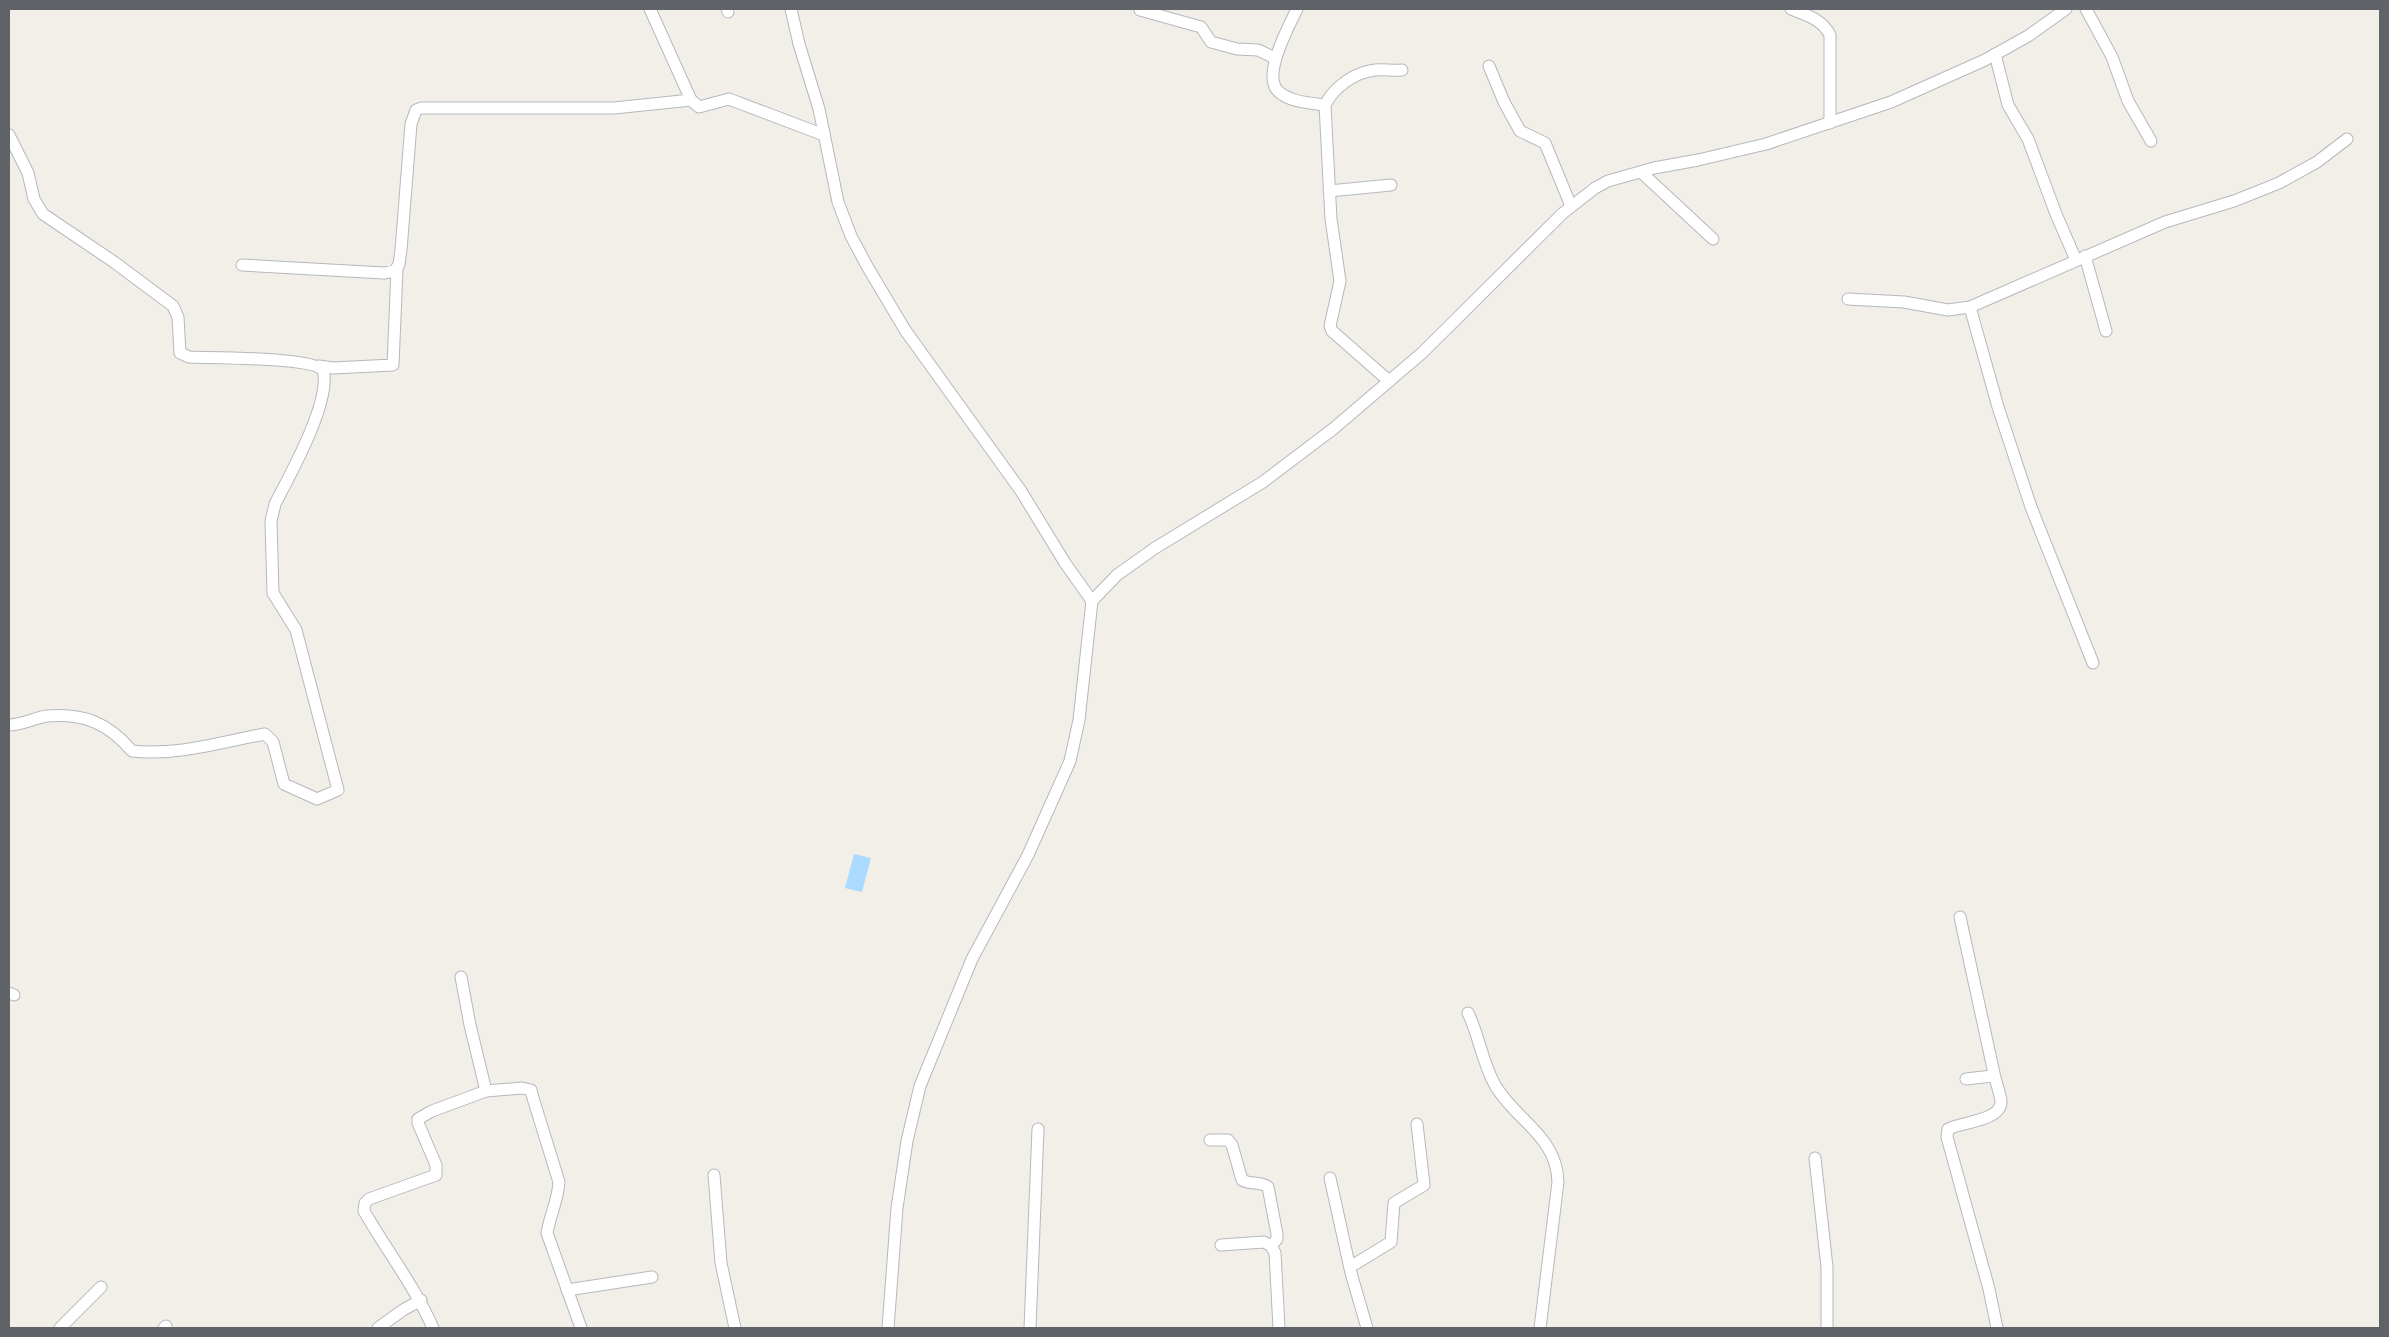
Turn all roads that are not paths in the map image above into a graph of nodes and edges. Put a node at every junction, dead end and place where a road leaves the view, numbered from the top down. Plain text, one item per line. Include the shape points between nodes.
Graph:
1 (650, 9) edge
2 (791, 9) edge
3 (1297, 9) edge
4 (1790, 9) edge
5 (2066, 9) edge
6 (2086, 9) edge
7 (1140, 10) edge
8 (1804, 11) edge
9 (1995, 54) junction
10 (1275, 58) junction
11 (1488, 66) dead end
12 (1402, 70) dead end
13 (691, 100) junction
14 (1325, 105) junction
15 (1830, 123) junction
16 (9, 134) edge
17 (824, 135) junction
18 (2347, 139) dead end
19 (2151, 141) dead end
20 (1641, 172) junction
21 (1392, 185) dead end
22 (1329, 191) junction
23 (1571, 206) junction
24 (1713, 239) dead end
25 (2081, 258) junction
26 (242, 265) dead end
27 (397, 269) junction
28 (1848, 299) dead end
29 (1970, 307) junction
30 (2106, 331) dead end
31 (319, 366) junction
32 (1389, 381) junction
33 (1092, 601) junction
34 (2093, 663) dead end
35 (9, 725) edge
36 (1960, 917) dead end
37 (461, 977) dead end
38 (1468, 1012) dead end
39 (1995, 1078) junction
40 (1966, 1079) dead end
41 (486, 1091) junction
42 (1417, 1124) dead end
43 (1038, 1129) dead end
44 (1210, 1140) dead end
45 (1815, 1158) dead end
46 (714, 1175) dead end
47 (1330, 1178) dead end
48 (1221, 1245) dead end
49 (1271, 1246) junction
50 (1350, 1267) junction
51 (652, 1278) dead end
52 (101, 1287) dead end
53 (567, 1290) junction
54 (421, 1300) junction
55 (60, 1328) edge
56 (378, 1328) edge
57 (433, 1328) edge
58 (581, 1328) edge
59 (735, 1328) edge
60 (888, 1328) edge
61 (1030, 1328) edge
62 (1278, 1328) edge
63 (1368, 1328) edge
64 (1540, 1328) edge
65 (1827, 1328) edge
66 (1997, 1328) edge

1 - 13 street
2 - 17 street
3 - 10 street
4 - 8 street
5 - 9 street
6 - 19 street via 2112,57 2128,102
7 - 10 street via 1201,27 1212,42 1258,50
8 - 15 street via 1824,25 1830,35
9 - 15 street via 1891,102
9 - 25 street via 2008,105 2028,139 2056,214
10 - 14 street via 1273,80 1276,89 1300,101
11 - 23 street via 1520,131 1545,143
12 - 14 street via 1363,73 1335,90
13 - 17 street via 699,106 729,99
13 - 27 street via 614,108 432,107 416,110 410,132
14 - 22 street
15 - 20 street via 1766,144
16 - 31 street via 43,214 173,306 178,316 180,354
17 - 33 street via 838,202 867,266 906,330 1021,491 1065,564
18 - 25 street via 2317,162 2279,183 2165,222
20 - 23 street via 1608,181
20 - 24 street
21 - 22 street
22 - 32 street via 1340,281 1330,326
23 - 32 street via 1422,353
25 - 29 street
25 - 30 street
26 - 27 street via 384,273
27 - 31 street via 393,365
28 - 29 street via 1904,302 1948,310
29 - 34 street via 2031,507
31 - 35 street via 324,375 319,409 272,514 273,593 296,630 338,790 317,799 284,784 272,742 265,734 156,753 132,751 118,735 84,718 46,716
32 - 33 street via 1297,458 1155,548 1117,575
33 - 60 street via 1079,720 1070,761 1028,854 972,960 920,1086 906,1141 897,1208
36 - 39 street
37 - 41 street
38 - 64 street via 1494,1084 1543,1141 1558,1166
39 - 40 street
39 - 66 street via 2001,1101 1995,1114 1972,1123 1955,1125 1948,1129 1947,1137
41 - 53 street via 531,1090 559,1182 547,1233
41 - 54 street via 418,1119 436,1165 436,1175 365,1202 364,1212
42 - 50 street via 1424,1184 1394,1203 1392,1242
43 - 61 street
44 - 49 street via 1228,1140 1242,1180 1263,1183 1268,1187 1277,1234
45 - 65 street via 1827,1267
46 - 59 street via 721,1263
47 - 50 street
48 - 49 street via 1264,1242
49 - 62 street via 1275,1253
50 - 63 street
51 - 53 street
52 - 55 street
53 - 58 street
54 - 56 street
54 - 57 street

